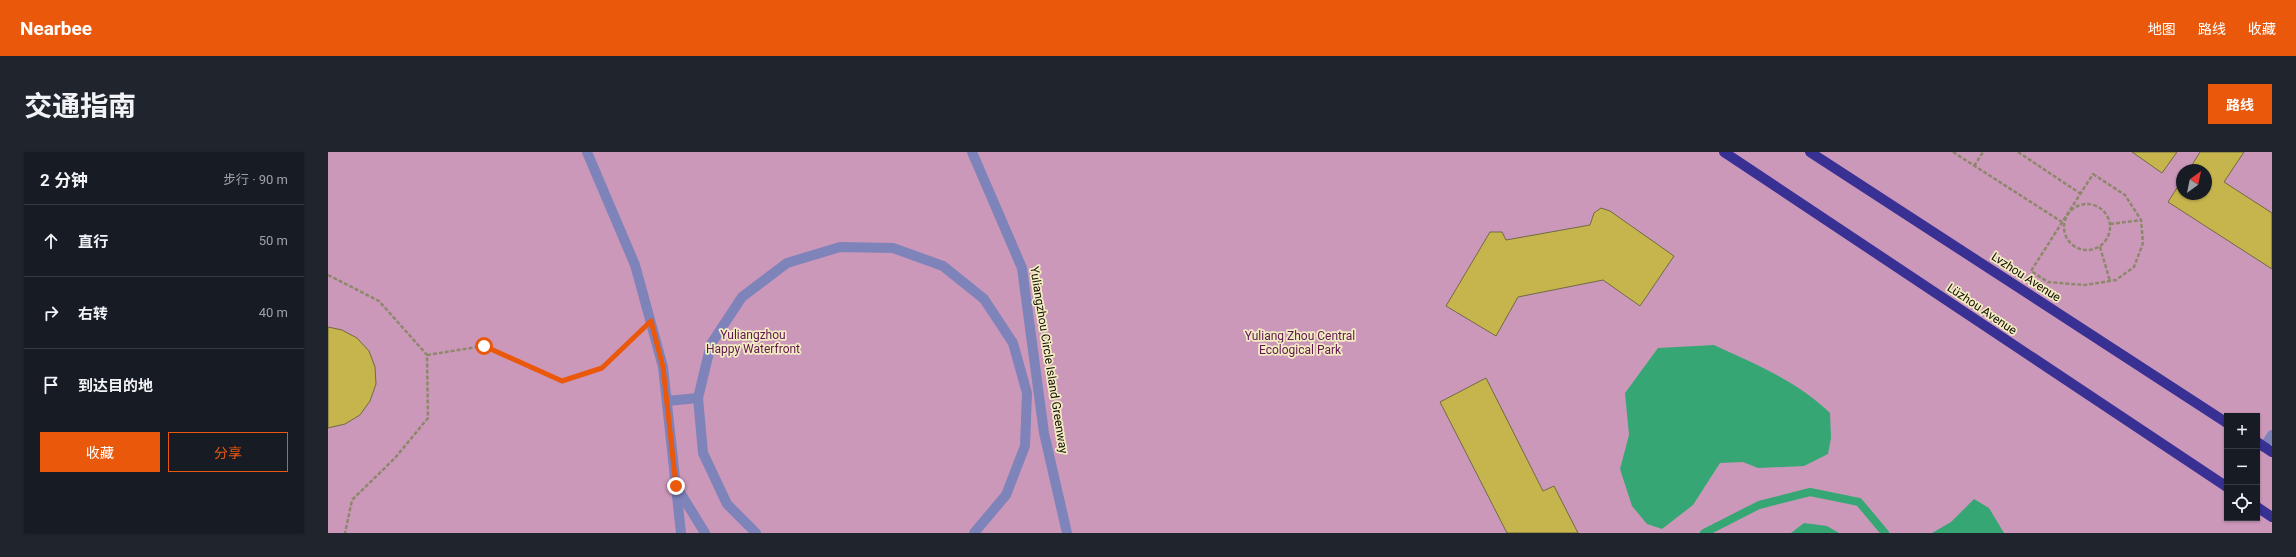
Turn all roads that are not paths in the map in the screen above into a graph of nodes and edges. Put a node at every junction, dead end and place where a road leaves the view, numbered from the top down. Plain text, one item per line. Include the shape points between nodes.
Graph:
1 (587, 152) edge
2 (972, 152) edge
3 (1724, 152) edge
4 (1810, 152) edge
5 (698, 398) junction
6 (667, 401) junction
7 (2224, 421) edge
8 (2272, 435) edge
9 (2264, 447) edge
10 (2224, 485) edge
11 (676, 486) junction
12 (2260, 509) edge
13 (2272, 517) edge
14 (681, 533) edge
15 (705, 533) edge
16 (756, 533) edge
17 (974, 533) edge
18 (1068, 533) edge

1 - 6 street via 635,265 663,367
2 - 18 street, Yuliangzhou Circle Island Greenway via 1022,268 1044,433
3 - 10 main road, Lüzhou Avenue
4 - 7 main road, Lvzhou Avenue
5 - 6 street
5 - 16 street via 703,453 727,504
5 - 17 street via 711,344 742,297 787,263 840,247 893,248 943,266 984,298 1013,343 1027,393 1025,446 1006,495
6 - 11 street
8 - 9 street
11 - 14 street
11 - 15 street
12 - 13 main road

